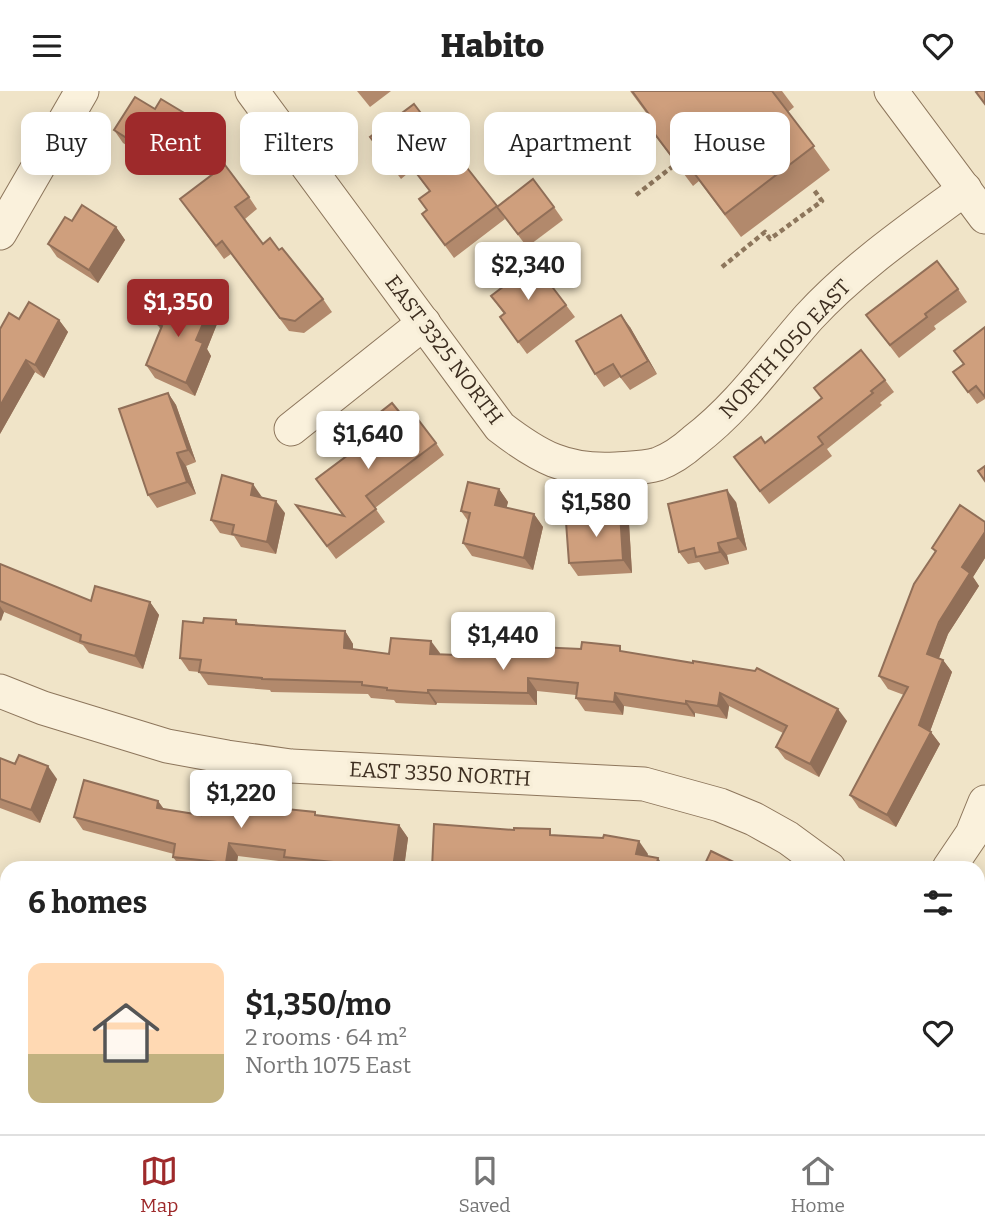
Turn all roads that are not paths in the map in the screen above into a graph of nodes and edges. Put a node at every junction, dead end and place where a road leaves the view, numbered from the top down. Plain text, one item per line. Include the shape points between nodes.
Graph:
1 (82, 91) edge
2 (252, 91) edge
3 (891, 91) edge
4 (965, 189) junction
5 (985, 217) edge
6 (0, 233) edge
7 (424, 323) junction
8 (291, 429) dead end
9 (706, 432) joint
10 (0, 691) edge
11 (985, 802) edge
12 (819, 861) edge
13 (953, 861) edge

1 - 6 street
2 - 7 street, EAST 3325 NORTH
3 - 4 street
4 - 5 street
4 - 9 street, NORTH 1050 EAST via 863,266
7 - 8 street
7 - 9 street, EAST 3325 NORTH via 500,427 558,463 598,470 659,463
10 - 12 street, EAST 3350 NORTH via 155,742 227,757 291,766 644,784 754,818
11 - 13 street via 972,834

